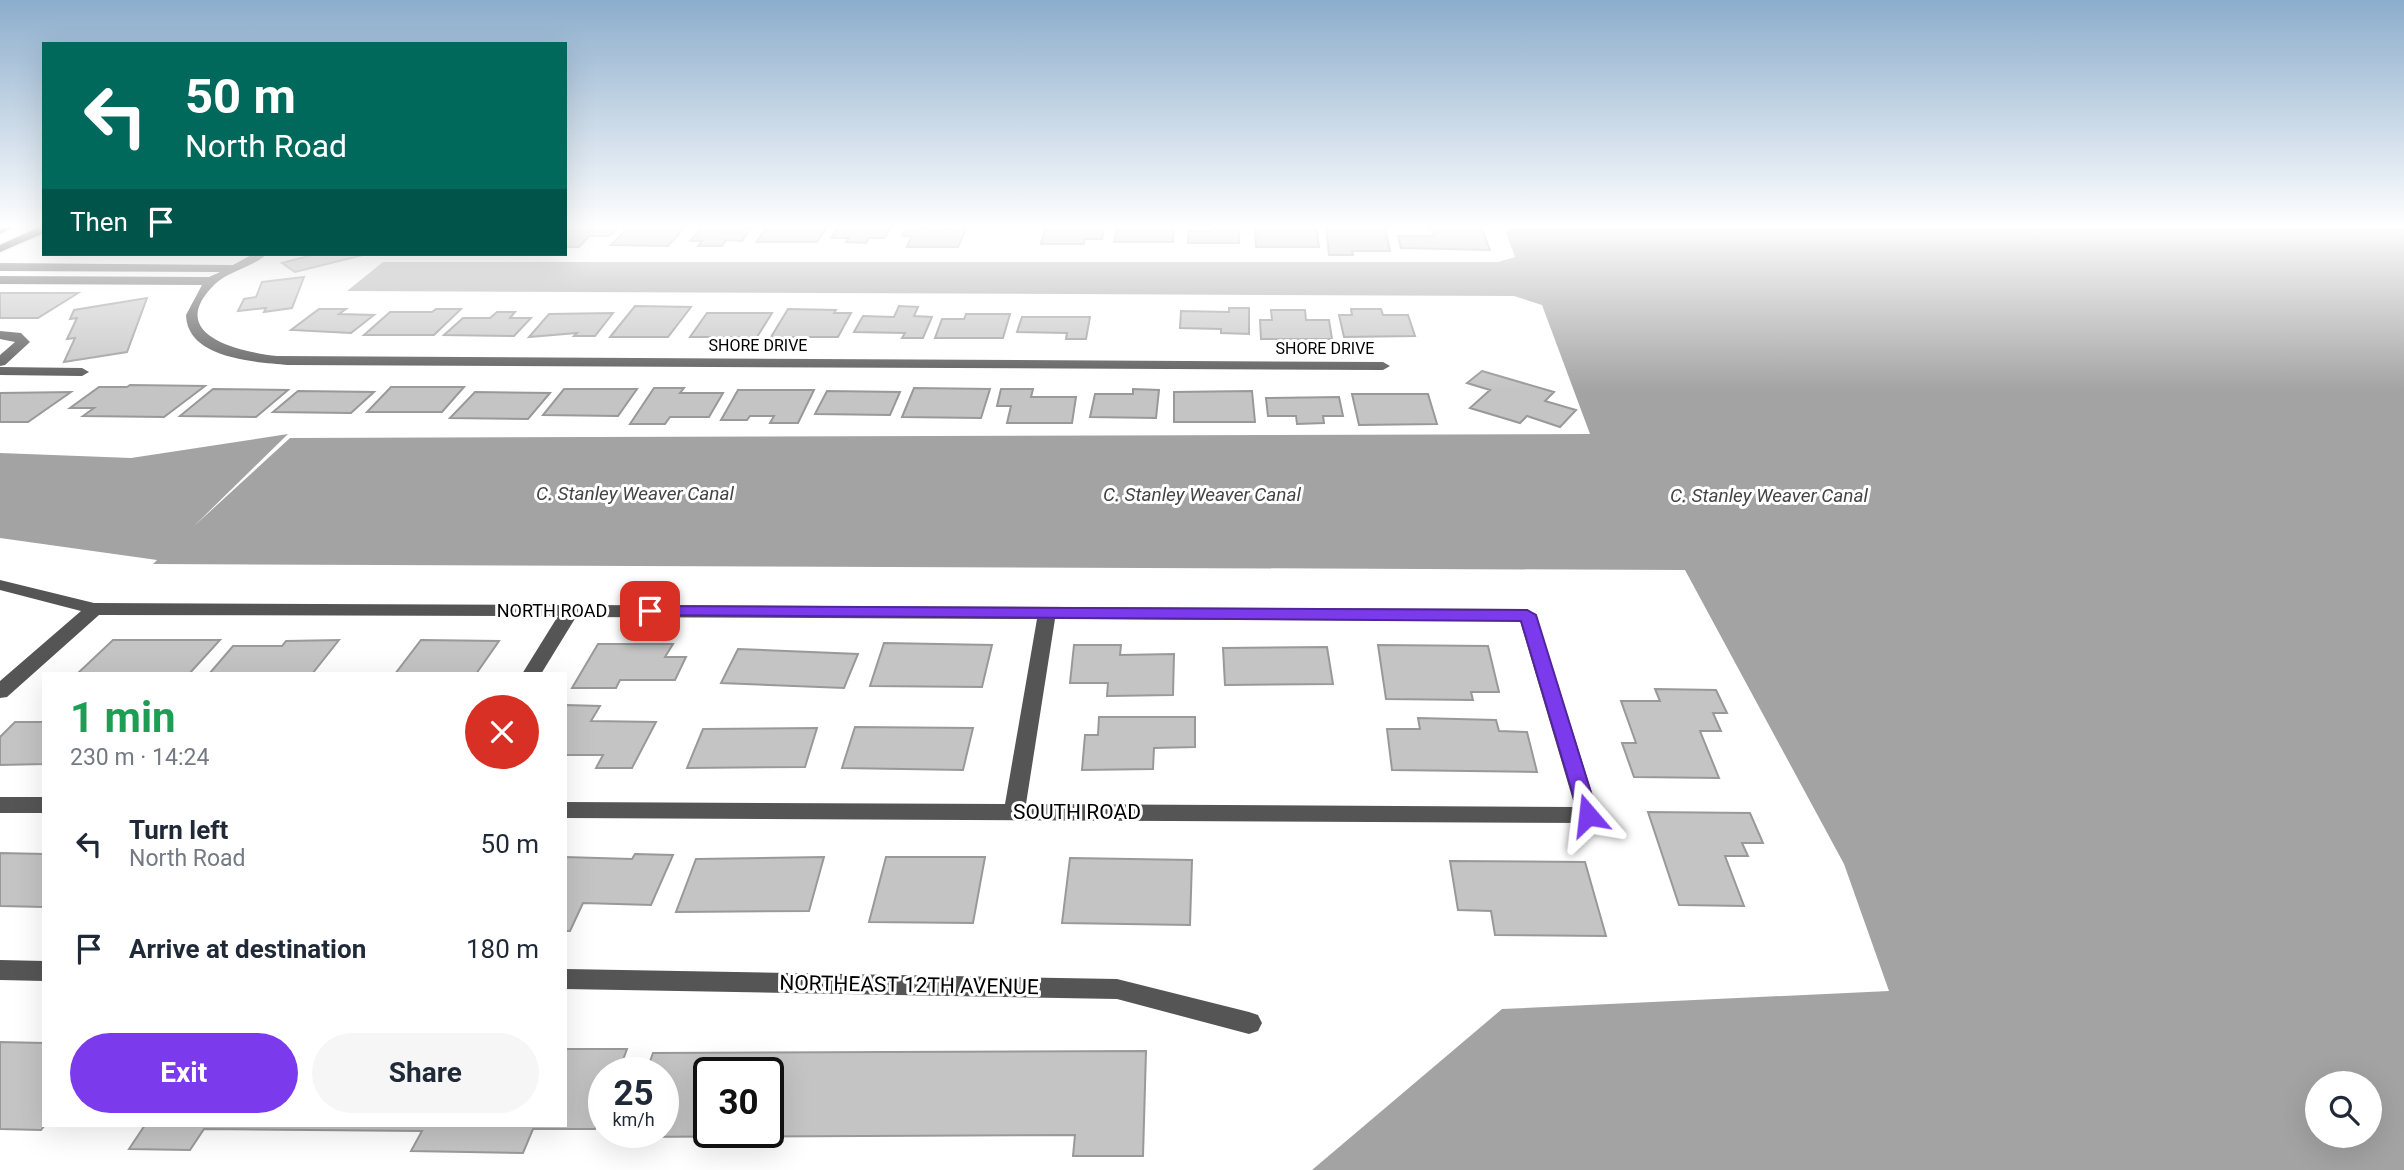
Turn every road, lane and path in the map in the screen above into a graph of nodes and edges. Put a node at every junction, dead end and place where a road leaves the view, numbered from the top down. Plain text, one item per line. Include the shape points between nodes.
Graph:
1 (211, 281) edge
2 (0, 335) edge
3 (0, 362) edge
4 (1383, 366) dead end
5 (0, 371) edge
6 (82, 372) dead end
7 (0, 585) edge
8 (94, 609) junction
9 (570, 611) junction
10 (1047, 613) junction
11 (532, 672) edge
12 (0, 692) edge
13 (0, 805) edge
14 (42, 805) edge
15 (567, 810) edge
16 (1014, 812) junction
17 (1588, 815) joint
18 (0, 970) edge
19 (42, 971) edge
20 (567, 979) edge
21 (1249, 1023) dead end

1 - 4 street, SHORE DRIVE via 191,318 200,335 233,353 288,361
2 - 3 street via 16,336 23,342
5 - 6 street
7 - 8 street, NORTH ROAD
8 - 9 street, NORTH ROAD
8 - 12 street
9 - 10 street, NORTH ROAD
9 - 11 street
10 - 16 street
10 - 17 street, NORTH ROAD via 1527,615
13 - 14 street
15 - 16 street, SOUTH ROAD
16 - 17 street, SOUTH ROAD
18 - 19 street
20 - 21 street, NORTHEAST 12TH AVENUE via 1118,989

